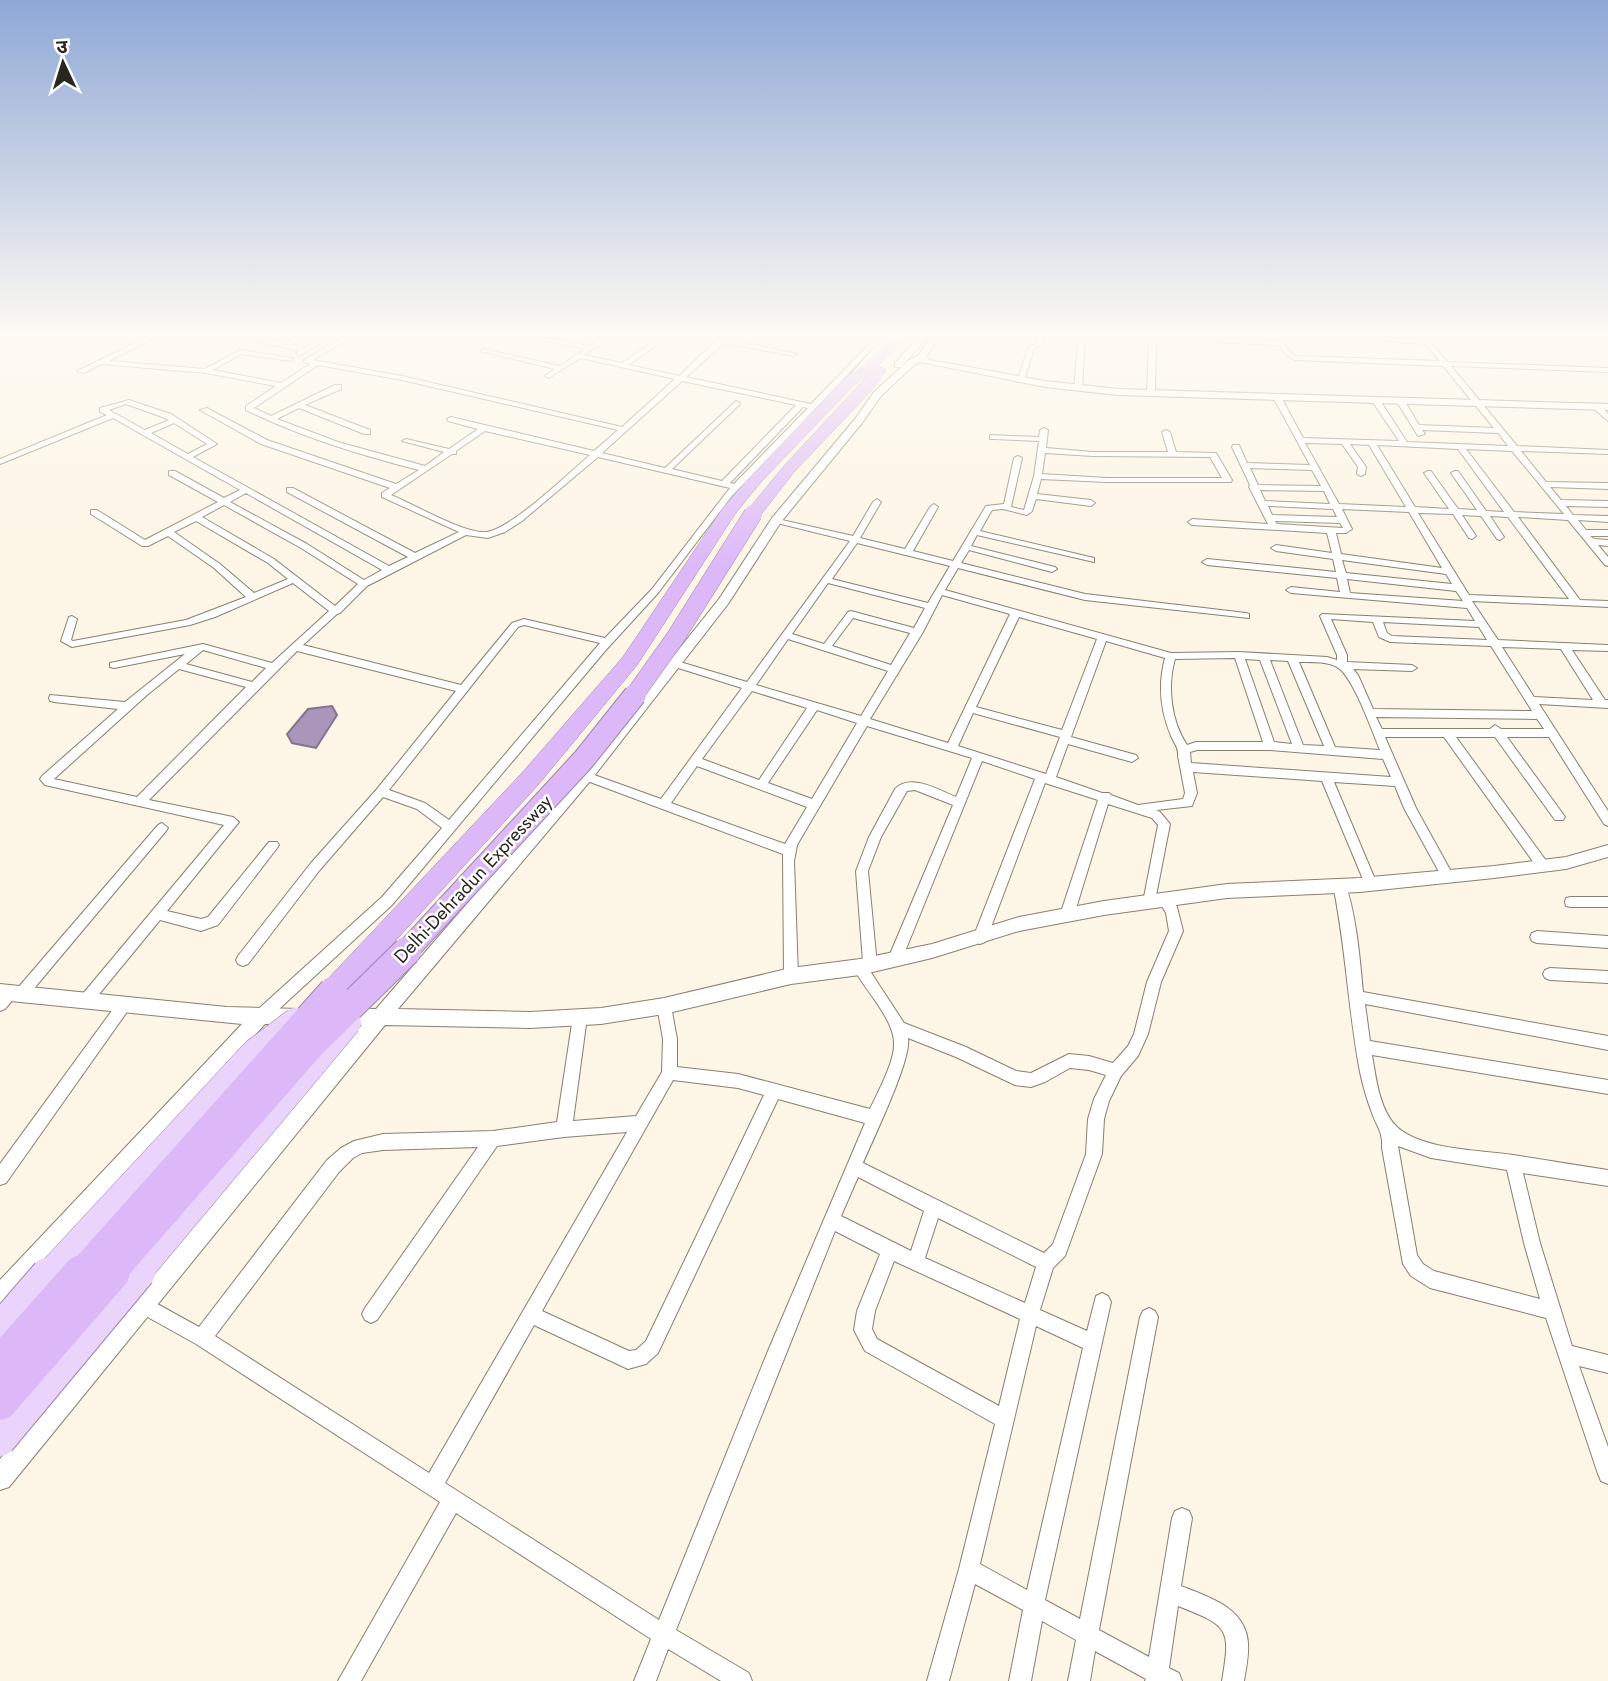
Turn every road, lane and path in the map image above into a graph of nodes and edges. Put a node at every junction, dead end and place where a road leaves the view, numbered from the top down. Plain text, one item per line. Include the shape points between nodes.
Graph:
1 (106, 411) edge
2 (149, 411) edge
3 (207, 411) edge
4 (257, 411) edge
5 (285, 411) edge
6 (314, 411) edge
7 (546, 411) edge
8 (642, 411) edge
9 (727, 411) edge
10 (794, 411) edge
11 (810, 411) edge
12 (829, 411) edge
13 (836, 411) edge
14 (865, 411) edge
15 (1285, 411) edge
16 (1383, 411) edge
17 (1407, 411) edge
18 (1483, 411) edge
19 (113, 415) junction
20 (270, 419) junction
21 (451, 419) dead end
22 (175, 421) junction
23 (1417, 427) junction
24 (484, 428) junction
25 (622, 429) junction
26 (1499, 431) junction
27 (147, 432) junction
28 (367, 432) dead end
29 (1166, 432) dead end
30 (993, 437) dead end
31 (1300, 440) junction
32 (406, 441) dead end
33 (1344, 441) junction
34 (1371, 442) junction
35 (1405, 444) junction
36 (1427, 445) junction
37 (1460, 446) junction
38 (1236, 447) dead end
39 (1513, 448) junction
40 (1041, 450) junction
41 (453, 452) junction
42 (1608, 452) edge
43 (1173, 454) junction
44 (595, 455) junction
45 (187, 457) junction
46 (1018, 458) dead end
47 (0, 462) edge
48 (1244, 465) junction
49 (1314, 468) junction
50 (426, 469) junction
51 (666, 471) junction
52 (172, 473) dead end
53 (1428, 473) dead end
54 (1455, 473) dead end
55 (1361, 474) dead end
56 (1038, 477) junction
57 (724, 484) junction
58 (1542, 484) junction
59 (1608, 486) edge
60 (395, 487) junction
61 (737, 487) junction
62 (1253, 487) junction
63 (1325, 489) junction
64 (246, 490) junction
65 (290, 490) dead end
66 (1032, 496) junction
67 (224, 502) junction
68 (877, 502) dead end
69 (1091, 503) dead end
70 (1261, 503) junction
71 (1559, 503) junction
72 (1608, 504) edge
73 (1335, 507) junction
74 (934, 508) dead end
75 (1007, 509) junction
76 (1412, 510) junction
77 (93, 512) dead end
78 (1457, 513) junction
79 (1485, 515) junction
80 (195, 516) junction
81 (1514, 516) junction
82 (1572, 518) junction
83 (1608, 519) edge
84 (776, 520) junction
85 (1343, 520) junction
86 (1192, 522) dead end
87 (1271, 522) junction
88 (1331, 530) junction
89 (168, 532) junction
90 (465, 532) junction
91 (975, 532) junction
92 (1582, 533) junction
93 (1608, 533) edge
94 (1472, 536) dead end
95 (1500, 537) dead end
96 (855, 540) junction
97 (1590, 542) junction
98 (1608, 542) edge
99 (966, 547) junction
100 (1276, 548) dead end
101 (907, 553) junction
102 (1336, 555) junction
103 (415, 557) junction
104 (1606, 558) edge
105 (1091, 560) dead end
106 (1207, 562) dead end
107 (955, 565) junction
108 (388, 569) junction
109 (1052, 569) dead end
110 (1449, 572) junction
111 (1340, 575) junction
112 (293, 580) junction
113 (826, 580) junction
114 (364, 584) junction
115 (1459, 587) junction
116 (1291, 590) dead end
117 (941, 593) junction
118 (1346, 596) junction
119 (253, 598) junction
120 (1469, 602) junction
121 (1577, 603) junction
122 (1608, 604) edge
123 (932, 607) junction
124 (337, 611) junction
125 (1016, 613) junction
126 (1246, 616) dead end
127 (1377, 618) junction
128 (72, 619) dead end
129 (1482, 624) junction
130 (918, 632) junction
131 (786, 635) junction
132 (1103, 638) junction
133 (608, 642) junction
134 (1495, 644) junction
135 (1564, 646) junction
136 (296, 647) junction
137 (199, 648) junction
138 (826, 648) junction
139 (1608, 648) edge
140 (1239, 655) junction
141 (1171, 656) junction
142 (1264, 657) junction
143 (1292, 658) junction
144 (676, 664) junction
145 (1342, 664) junction
146 (114, 665) dead end
147 (178, 665) junction
148 (274, 667) junction
149 (1412, 668) dead end
150 (895, 670) junction
151 (254, 686) junction
152 (749, 686) junction
153 (464, 689) junction
154 (54, 698) dead end
155 (1530, 700) junction
156 (1604, 704) edge
157 (128, 706) junction
158 (814, 706) junction
159 (971, 709) junction
160 (1370, 713) junction
161 (1484, 714) junction
162 (1540, 715) junction
163 (866, 722) junction
164 (1379, 733) junction
165 (1447, 733) junction
166 (1497, 733) junction
167 (1551, 733) junction
168 (1065, 737) junction
169 (1270, 746) junction
170 (951, 748) junction
171 (1299, 748) junction
172 (1185, 750) junction
173 (1331, 750) junction
174 (1388, 755) junction
175 (978, 756) junction
176 (1132, 758) dead end
177 (695, 761) junction
178 (1187, 767) junction
179 (586, 776) junction
180 (1045, 778) junction
181 (1327, 778) junction
182 (1399, 782) junction
183 (761, 785) junction
184 (381, 792) junction
185 (1105, 796) junction
186 (139, 803) junction
187 (960, 803) junction
188 (663, 805) junction
189 (816, 805) junction
190 (1139, 807) junction
191 (1559, 817) dead end
192 (1608, 821) edge
193 (449, 826) junction
194 (162, 828) dead end
195 (272, 845) dead end
196 (790, 851) junction
197 (1608, 851) edge
198 (1543, 866) junction
199 (1448, 877) junction
200 (1371, 884) junction
201 (1339, 885) junction
202 (1157, 901) junction
203 (1571, 902) dead end
204 (1608, 902) edge
205 (157, 914) junction
206 (1067, 915) junction
207 (1537, 937) dead end
208 (981, 938) junction
209 (1608, 942) edge
210 (895, 959) junction
211 (243, 960) dead end
212 (397, 962) junction
213 (865, 966) junction
214 (1550, 974) dead end
215 (791, 976) junction
216 (1608, 977) edge
217 (333, 990) junction
218 (8, 996) edge
219 (1359, 997) junction
220 (86, 1000) junction
221 (124, 1005) junction
222 (664, 1006) junction
223 (382, 1016) junction
224 (260, 1017) junction
225 (580, 1017) junction
226 (899, 1028) junction
227 (1608, 1043) edge
228 (1365, 1047) junction
229 (1116, 1071) junction
230 (669, 1073) junction
231 (1608, 1087) edge
232 (774, 1090) junction
233 (875, 1118) junction
234 (641, 1123) junction
235 (564, 1129) junction
236 (1391, 1131) junction
237 (494, 1139) junction
238 (1513, 1163) junction
239 (855, 1167) junction
240 (0, 1177) edge
241 (1608, 1178) edge
242 (933, 1207) junction
243 (833, 1220) junction
244 (890, 1250) junction
245 (916, 1261) junction
246 (1046, 1263) junction
247 (0, 1296) edge
248 (1102, 1302) dead end
249 (141, 1304) junction
250 (1552, 1311) junction
251 (371, 1314) dead end
252 (532, 1315) junction
253 (1030, 1315) junction
254 (1149, 1317) dead end
255 (0, 1327) edge
256 (202, 1338) junction
257 (1093, 1343) junction
258 (1565, 1353) junction
259 (0, 1364) edge
260 (1608, 1364) edge
261 (0, 1402) edge
262 (1006, 1420) junction
263 (0, 1441) edge
264 (1608, 1474) edge
265 (0, 1478) edge
266 (433, 1485) junction
267 (453, 1498) junction
268 (1182, 1518) dead end
269 (969, 1569) junction
270 (1170, 1592) junction
271 (1034, 1605) junction
272 (663, 1634) junction
273 (1089, 1636) junction
274 (1162, 1678) edge
275 (349, 1681) edge
276 (645, 1681) edge
277 (741, 1681) edge
278 (938, 1681) edge
279 (1020, 1681) edge
280 (1079, 1681) edge
281 (1233, 1681) edge

1 - 19 street
2 - 22 street
3 - 60 street via 264,442
4 - 20 street
5 - 20 street
6 - 28 street
7 - 25 street
8 - 25 street
9 - 51 street
10 - 57 street
11 - 61 street
12 - 217 highway, Delhi-Dehradun Expressway via 756,478 729,511 630,661 530,779
13 - 212 highway, Delhi-Dehradun Expressway, bridge via 753,514 675,638 592,749
14 - 84 street
15 - 31 street
16 - 35 street
17 - 23 street
18 - 26 street
19 - 27 street
19 - 47 street
20 - 50 street via 324,442
21 - 24 street
22 - 27 street
22 - 45 street via 213,444
23 - 26 street
23 - 36 street
24 - 41 street
24 - 44 street
25 - 44 street
26 - 39 street
27 - 45 street
29 - 43 street
30 - 40 street via 1043,435
31 - 33 street
31 - 49 street
32 - 41 street
33 - 34 street
33 - 55 street via 1362,467
34 - 35 street
34 - 76 street
35 - 36 street
36 - 37 street
37 - 39 street
37 - 81 street
38 - 48 street
39 - 42 street
39 - 58 street
40 - 43 street
40 - 56 street
41 - 50 street
43 - 56 street via 1213,455 1228,481
44 - 51 street
44 - 90 street via 512,524 488,535
45 - 64 street
46 - 75 street
48 - 49 street
48 - 62 street
49 - 63 street
50 - 60 street
51 - 57 street
52 - 67 street
53 - 78 street
54 - 79 street
56 - 66 street
57 - 61 street
58 - 59 street
58 - 71 street
60 - 90 street via 385,495
61 - 133 street via 655,591
62 - 63 street
62 - 70 street
63 - 73 street
64 - 67 street
64 - 108 street
65 - 103 street
66 - 69 street
66 - 75 street via 1026,513
67 - 80 street
67 - 114 street
68 - 96 street
70 - 73 street
70 - 87 street
71 - 72 street
71 - 82 street
73 - 76 street
73 - 85 street
74 - 101 street
75 - 91 street via 989,508
76 - 78 street
76 - 110 street
77 - 89 street via 145,544
78 - 79 street
78 - 94 street
79 - 81 street
79 - 95 street
80 - 89 street
80 - 112 street
81 - 82 street
81 - 121 street
82 - 83 street
82 - 92 street
84 - 96 street
84 - 144 street
85 - 87 street
85 - 88 street via 1347,530
86 - 87 street
87 - 88 street
88 - 102 street
89 - 119 street
90 - 103 street
91 - 99 street
91 - 105 street
92 - 93 street
92 - 97 street
96 - 101 street
96 - 113 street
97 - 98 street
97 - 104 street
99 - 107 street
99 - 109 street
100 - 102 street
101 - 107 street
102 - 110 street
102 - 111 street
103 - 108 street
106 - 111 street
107 - 117 street
107 - 126 street via 1107,601
108 - 114 street
110 - 115 street
111 - 115 street
111 - 118 street
112 - 119 street
112 - 124 street
113 - 123 street
113 - 131 street
114 - 124 street
115 - 120 street
116 - 118 street
117 - 123 street
117 - 125 street
118 - 120 street
119 - 128 street via 187,623 72,644 66,642
120 - 121 street
120 - 129 street
121 - 122 street
123 - 130 street
124 - 136 street
125 - 132 street
125 - 159 street
127 - 129 street
127 - 134 street via 1387,638
127 - 145 street via 1325,616
129 - 134 street
130 - 138 street via 851,614
130 - 150 street
131 - 138 street
131 - 152 street
132 - 141 street
132 - 168 street
133 - 153 street via 520,622
133 - 193 street
134 - 135 street
134 - 155 street
135 - 139 street
135 - 156 street
136 - 148 street
136 - 153 street
137 - 146 street
137 - 147 street
137 - 148 street
138 - 150 street
140 - 141 street
140 - 142 street
140 - 169 street
141 - 172 street via 1166,690 1176,739
142 - 143 street
142 - 171 street
143 - 145 street
143 - 173 street
144 - 152 street
144 - 179 street
145 - 149 street
145 - 160 street via 1353,675
147 - 151 street
147 - 157 street
148 - 151 street
150 - 163 street
151 - 186 street
152 - 158 street
152 - 177 street
153 - 184 street
154 - 157 street
155 - 156 street
155 - 162 street
157 - 186 street via 46,779
158 - 163 street
158 - 183 street
159 - 168 street
159 - 170 street
160 - 161 street
160 - 164 street
161 - 162 street
161 - 166 street
162 - 167 street
163 - 170 street
163 - 189 street
164 - 165 street
164 - 174 street
165 - 166 street
165 - 198 street
166 - 167 street
166 - 191 street
167 - 192 street
168 - 176 street
168 - 180 street
169 - 171 street
169 - 172 street via 1205,745
170 - 175 street
171 - 173 street
172 - 178 street
173 - 174 street
174 - 182 street
175 - 180 street
175 - 187 street
177 - 183 street
177 - 188 street
178 - 181 street
178 - 190 street via 1188,803
179 - 188 street
179 - 223 street
180 - 185 street
180 - 208 street
181 - 182 street
181 - 200 street
182 - 199 street
183 - 189 street
184 - 193 street via 421,806
184 - 211 street
185 - 190 street
185 - 206 street
186 - 205 street via 233,822
187 - 210 street
187 - 213 street via 916,786 899,792 862,871
188 - 196 street
189 - 196 street
190 - 202 street via 1164,824
193 - 224 street via 387,901
194 - 218 street
195 - 205 street via 213,921 201,925
196 - 215 street
197 - 198 street
198 - 199 street
199 - 200 street
200 - 201 street
201 - 202 street via 1227,891
201 - 219 street
202 - 206 street
202 - 229 street via 1172,911 1175,932 1154,982 1141,1034
203 - 204 street
205 - 220 street
206 - 208 street via 1019,924
207 - 209 street
208 - 210 street
210 - 213 street
212 - 261 highway, Delhi-Dehradun Expressway, bridge via 311,1045
212 - 263 main road, bridge via 313,1069
213 - 215 street
213 - 226 street
214 - 216 street
215 - 222 street
217 - 255 main road, bridge via 254,1051
217 - 259 highway, Delhi-Dehradun Expressway, bridge
218 - 220 street
219 - 227 street
219 - 228 street
220 - 221 street
221 - 224 street
221 - 240 street
222 - 225 street
222 - 230 street via 670,1039
223 - 224 street
223 - 225 street
223 - 249 street
224 - 247 street
225 - 235 street
226 - 229 street via 1015,1078 1031,1080 1076,1061
226 - 233 street via 902,1045
228 - 231 street
228 - 236 street via 1374,1098
229 - 246 street via 1102,1100 1094,1154 1059,1250
230 - 232 street
230 - 234 street
232 - 233 street
232 - 252 street via 652,1347 640,1358 628,1360
233 - 239 street
234 - 235 street
234 - 252 street
235 - 237 street
236 - 238 street via 1410,1144
236 - 250 street via 1409,1258 1417,1270 1430,1279
237 - 251 street
237 - 256 street via 383,1142 347,1153
238 - 241 street
238 - 250 street
239 - 242 street
239 - 243 street
242 - 245 street
242 - 246 street
243 - 244 street
243 - 272 street
244 - 245 street
244 - 262 street via 866,1311 863,1330 871,1345
245 - 253 street
246 - 253 street
248 - 257 street
249 - 256 street
249 - 265 street
250 - 258 street
252 - 266 street
253 - 257 street
253 - 262 street
254 - 273 street
256 - 266 street
257 - 271 street
258 - 260 street
258 - 264 street
262 - 269 street
266 - 267 street
267 - 272 street
267 - 275 street
268 - 270 street
269 - 271 street
269 - 278 street
270 - 274 street
270 - 281 street via 1227,1619 1235,1628
271 - 273 street
271 - 279 street
272 - 276 street
272 - 277 street
273 - 274 street
273 - 280 street

